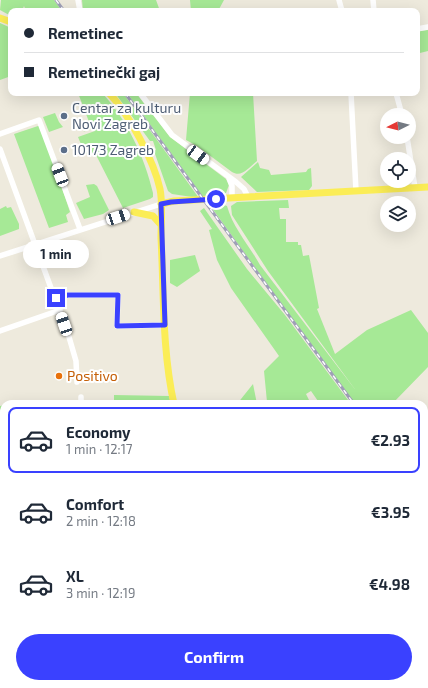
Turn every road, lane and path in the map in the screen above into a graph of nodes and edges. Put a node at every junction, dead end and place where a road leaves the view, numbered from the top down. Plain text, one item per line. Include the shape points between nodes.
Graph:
1 (111, 96) edge
2 (142, 96) edge
3 (351, 96) edge
4 (397, 96) edge
5 (400, 108) edge
6 (0, 134) edge
7 (0, 149) edge
8 (229, 178) junction
9 (428, 187) edge
10 (415, 188) edge
11 (416, 188) edge
12 (356, 191) junction
13 (248, 197) junction
14 (232, 198) junction
15 (161, 204) junction
16 (134, 212) junction
17 (161, 226) junction
18 (80, 229) junction
19 (35, 243) junction
20 (0, 256) edge
21 (56, 298) junction
22 (60, 310) junction
23 (165, 325) junction
24 (0, 331) edge
25 (77, 382) dead end
26 (173, 400) edge

1 - 15 main road via 145,150 160,187
2 - 8 street via 172,135
3 - 12 street
4 - 5 street
6 - 18 street via 39,120
7 - 19 street
8 - 13 street via 244,189
8 - 14 street
9 - 11 main road
10 - 12 main road
12 - 13 main road
13 - 14 main road
14 - 15 main road
15 - 16 street
15 - 17 main road
16 - 17 main road via 153,216
16 - 18 street
17 - 23 main road
18 - 19 street
19 - 20 street
19 - 21 street
21 - 22 street
21 - 23 street via 68,295 118,295 117,326
22 - 24 street
22 - 25 street via 76,361
23 - 26 main road

